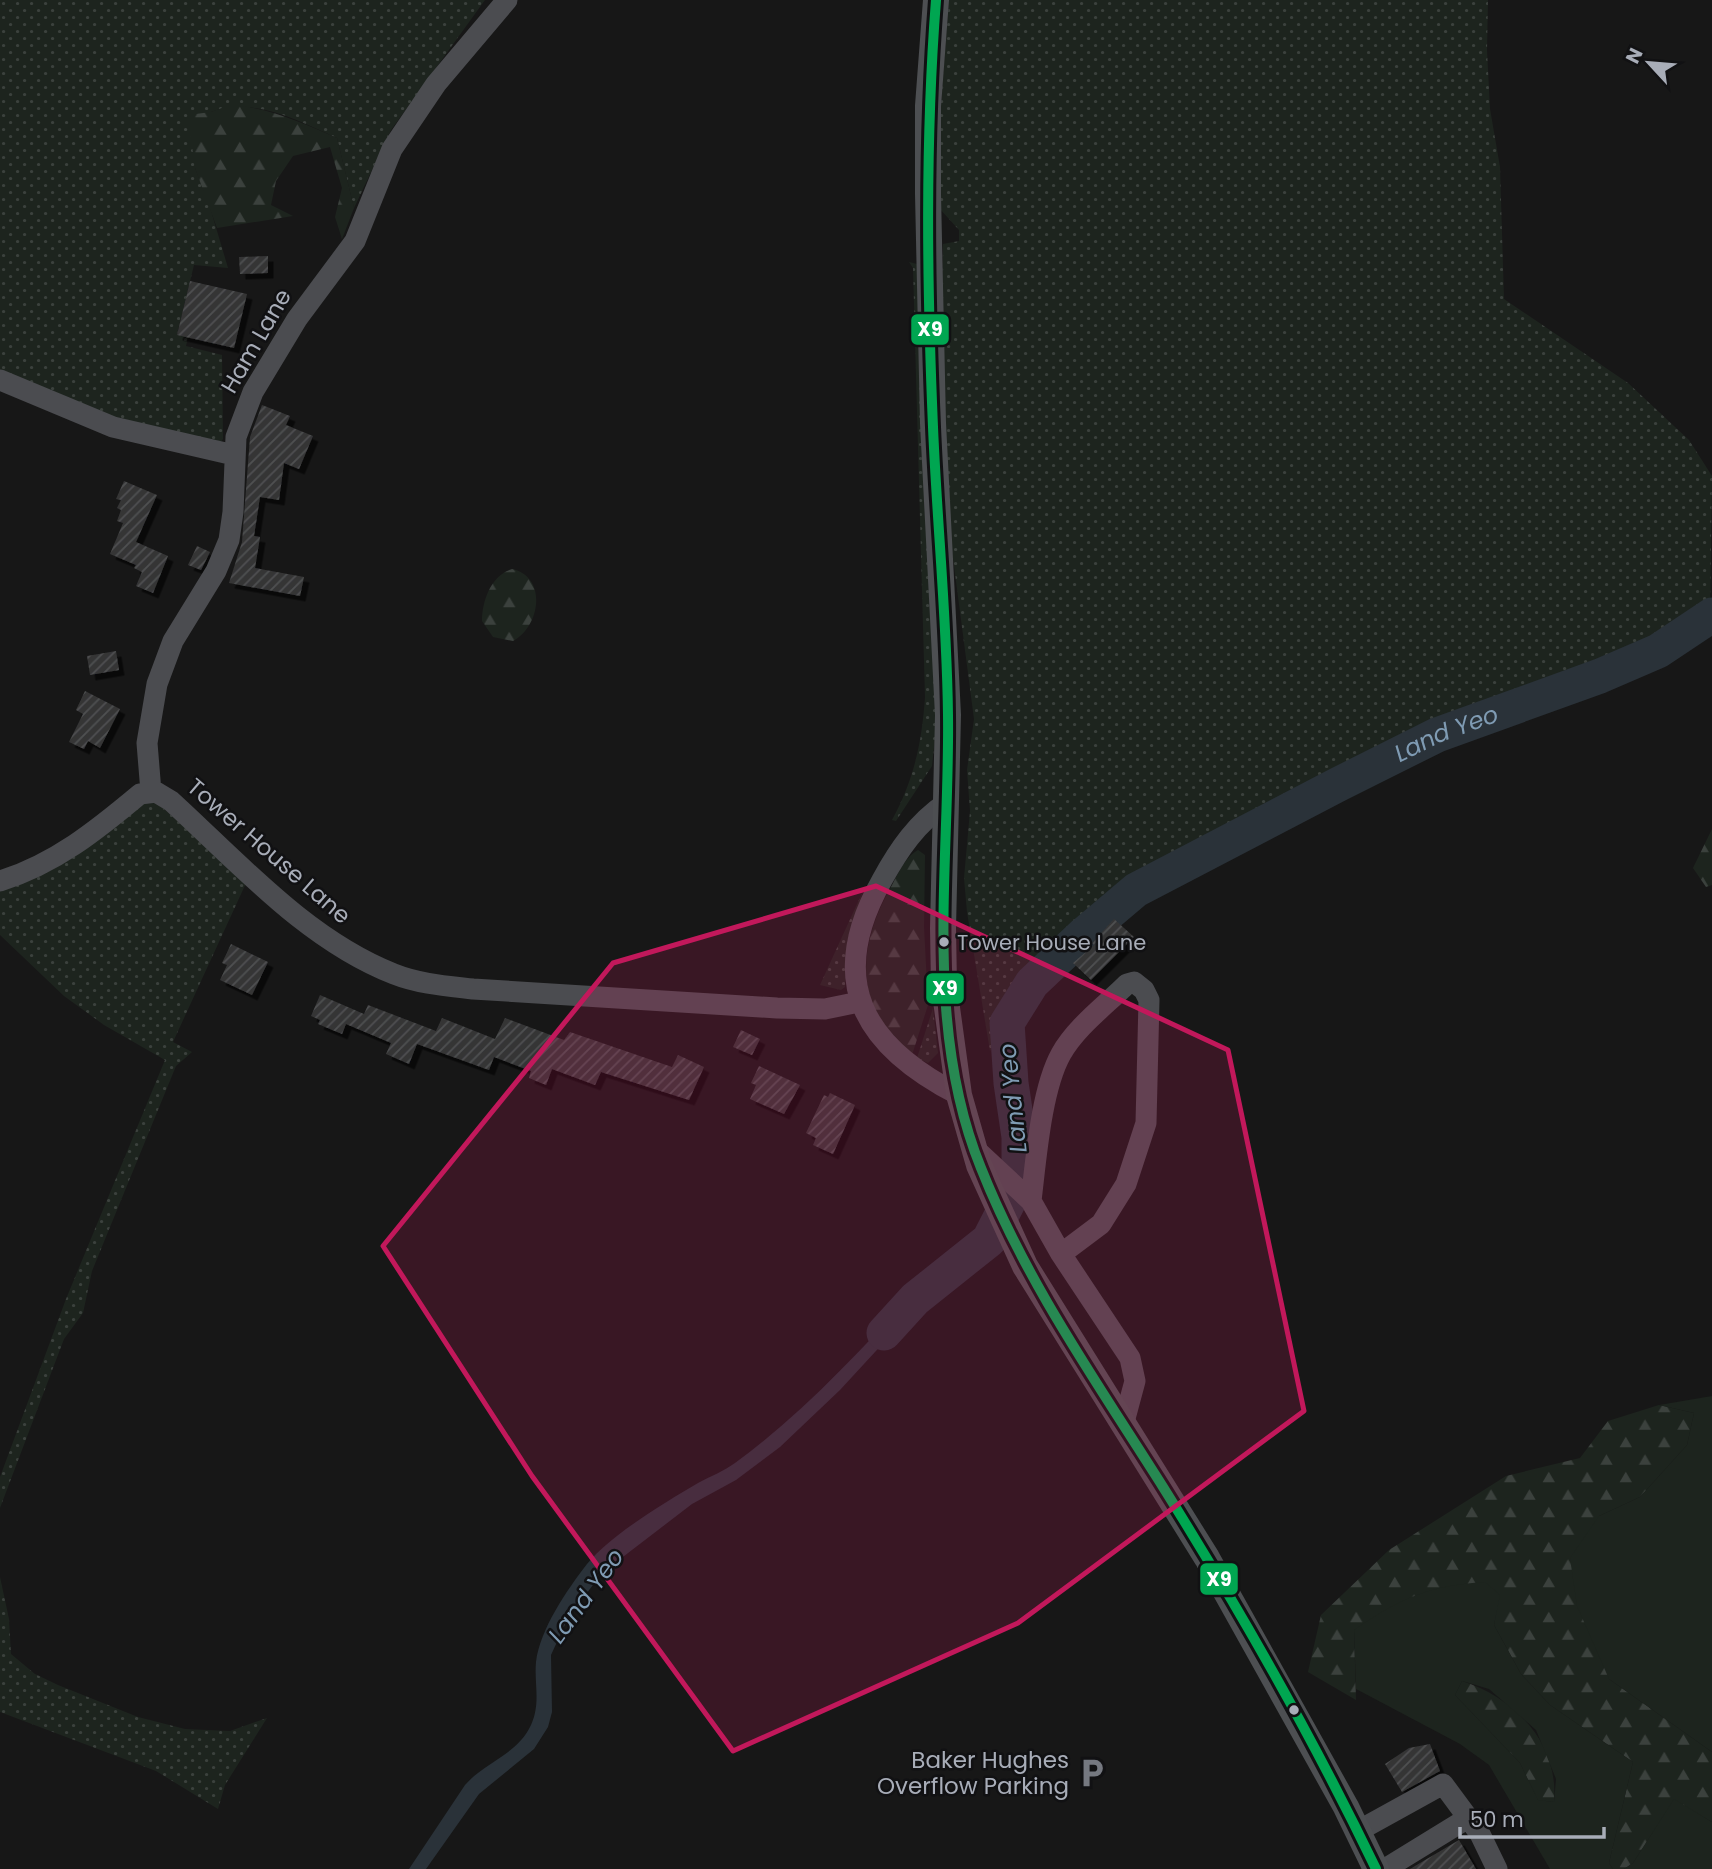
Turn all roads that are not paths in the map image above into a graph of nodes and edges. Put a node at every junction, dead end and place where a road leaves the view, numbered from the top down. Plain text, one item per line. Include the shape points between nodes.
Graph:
1 (507, 0) edge
2 (936, 0) edge
3 (0, 380) edge
4 (234, 456) junction
5 (151, 792) junction
6 (946, 803) junction
7 (0, 881) edge
8 (859, 1002) junction
9 (959, 1096) junction
10 (976, 1156) junction
11 (1020, 1191) junction
12 (1060, 1254) junction
13 (1124, 1422) junction
14 (1468, 1818) junction
15 (1358, 1831) junction
16 (1376, 1869) edge
17 (1385, 1869) edge
18 (1497, 1869) edge

1 - 4 street, Ham Lane via 436,84 392,149 355,241 260,378 240,423
2 - 6 main road via 928,106 928,194 933,423 948,715
3 - 4 street via 113,427
4 - 5 street, Ham Lane via 229,540 216,571 173,641 157,684 147,743
5 - 7 street, Tower House Lane via 140,794 61,855
5 - 8 street, Tower House Lane via 171,801 310,924 366,962 405,977 473,989 777,1009 825,1009
6 - 8 street via 913,831 866,910 854,958
6 - 9 main road via 944,986
8 - 9 street via 871,1025 906,1063
9 - 10 main road
10 - 11 street
10 - 13 main road via 1025,1266
11 - 12 street
11 - 12 street via 1060,1054 1134,982 1149,1000 1146,1123 1126,1184 1101,1224
12 - 13 street via 1130,1358 1135,1381
13 - 15 main road via 1207,1558
14 - 15 street via 1443,1784
14 - 17 street
14 - 18 street
15 - 16 main road

